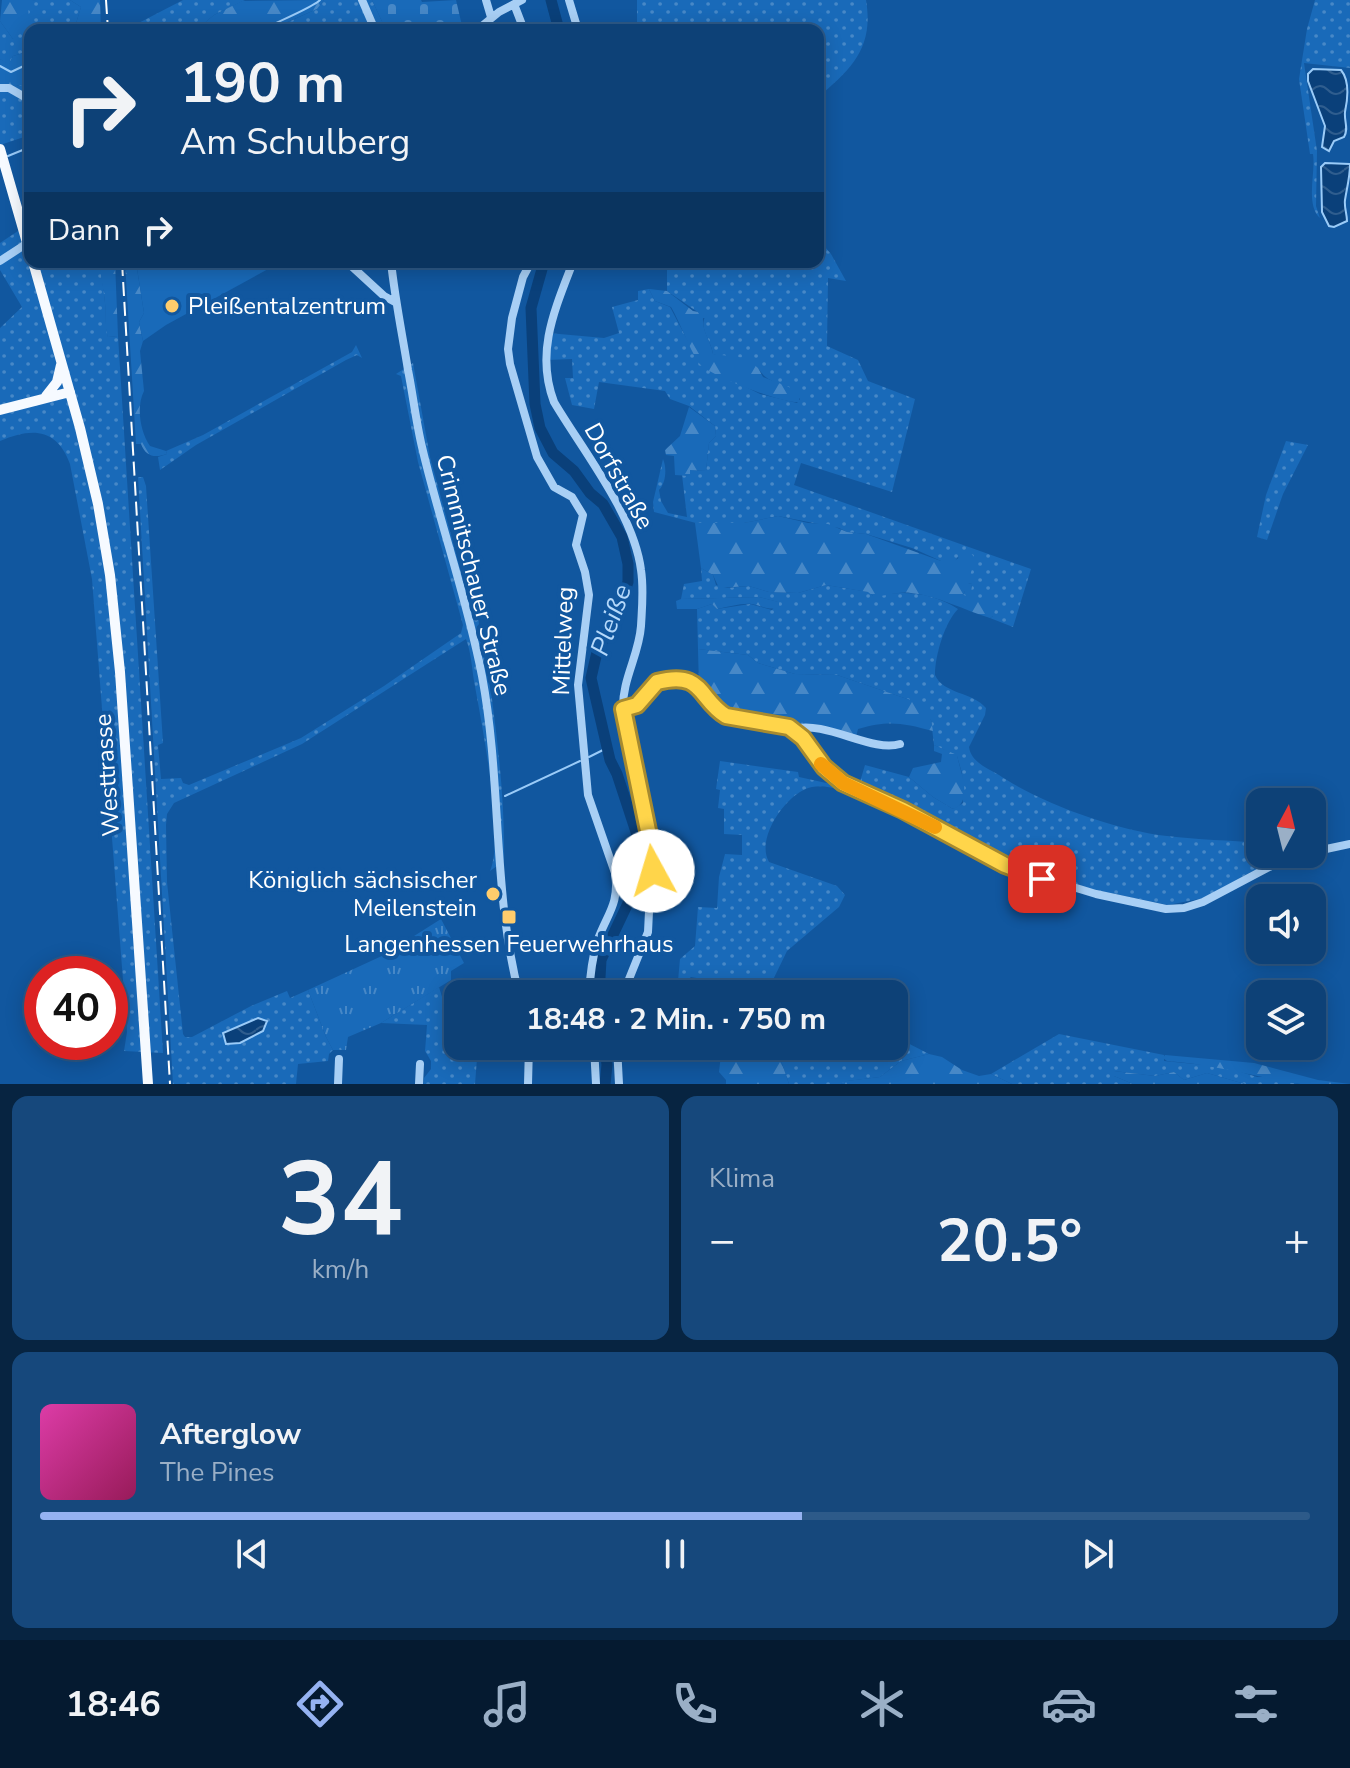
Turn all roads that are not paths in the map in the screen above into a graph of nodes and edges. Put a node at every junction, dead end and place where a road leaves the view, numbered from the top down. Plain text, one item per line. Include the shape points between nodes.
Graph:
1 (362, 0) edge
2 (486, 0) edge
3 (569, 0) edge
4 (518, 2) edge
5 (491, 17) junction
6 (372, 24) edge
7 (483, 24) edge
8 (523, 24) edge
9 (576, 24) edge
10 (0, 88) edge
11 (24, 97) edge
12 (0, 149) edge
13 (24, 232) edge
14 (24, 246) edge
15 (0, 261) edge
16 (34, 268) edge
17 (354, 268) edge
18 (392, 268) edge
19 (528, 268) edge
20 (571, 268) edge
21 (395, 302) junction
22 (61, 363) junction
23 (70, 392) junction
24 (44, 398) junction
25 (0, 410) edge
26 (623, 709) junction
27 (793, 729) junction
28 (900, 744) dead end
29 (1350, 844) edge
30 (1326, 849) edge
31 (1267, 868) edge
32 (516, 980) edge
33 (591, 980) edge
34 (629, 980) edge
35 (339, 1059) dead end
36 (529, 1060) edge
37 (595, 1060) edge
38 (618, 1060) edge
39 (420, 1064) dead end
40 (148, 1084) edge
41 (338, 1084) edge
42 (419, 1084) edge
43 (528, 1084) edge
44 (596, 1084) edge
45 (619, 1084) edge

1 - 6 street
2 - 5 street
3 - 9 street
4 - 5 street
4 - 8 street
5 - 7 street
10 - 11 street
12 - 13 main road, bridge
14 - 15 street
16 - 22 main road, Westtrasse
17 - 21 street
18 - 21 street, Crimmitschauer Straße
19 - 33 street, Mittelweg via 515,305 508,356 537,457 554,487 572,497 583,515 576,545 589,595 578,685 588,795 617,886 615,905 595,948
20 - 26 street, Dorfstraße via 548,333 547,374 554,402 630,530 641,570 641,630 622,693
21 - 32 street, Crimmitschauer Straße via 422,448 482,675 498,811 502,903
22 - 23 main road, Westtrasse
22 - 24 main road via 57,382
23 - 24 main road
23 - 40 main road, Westtrasse via 104,538 115,621
24 - 25 main road
26 - 27 street via 637,705 657,682 681,681 701,688 726,716
26 - 34 street, Dorfstraße via 653,856 648,932
27 - 28 street
27 - 31 street via 843,783 1014,869 1096,894 1184,908
29 - 30 street
35 - 41 street
36 - 43 street
37 - 44 street
38 - 45 street
39 - 42 street

